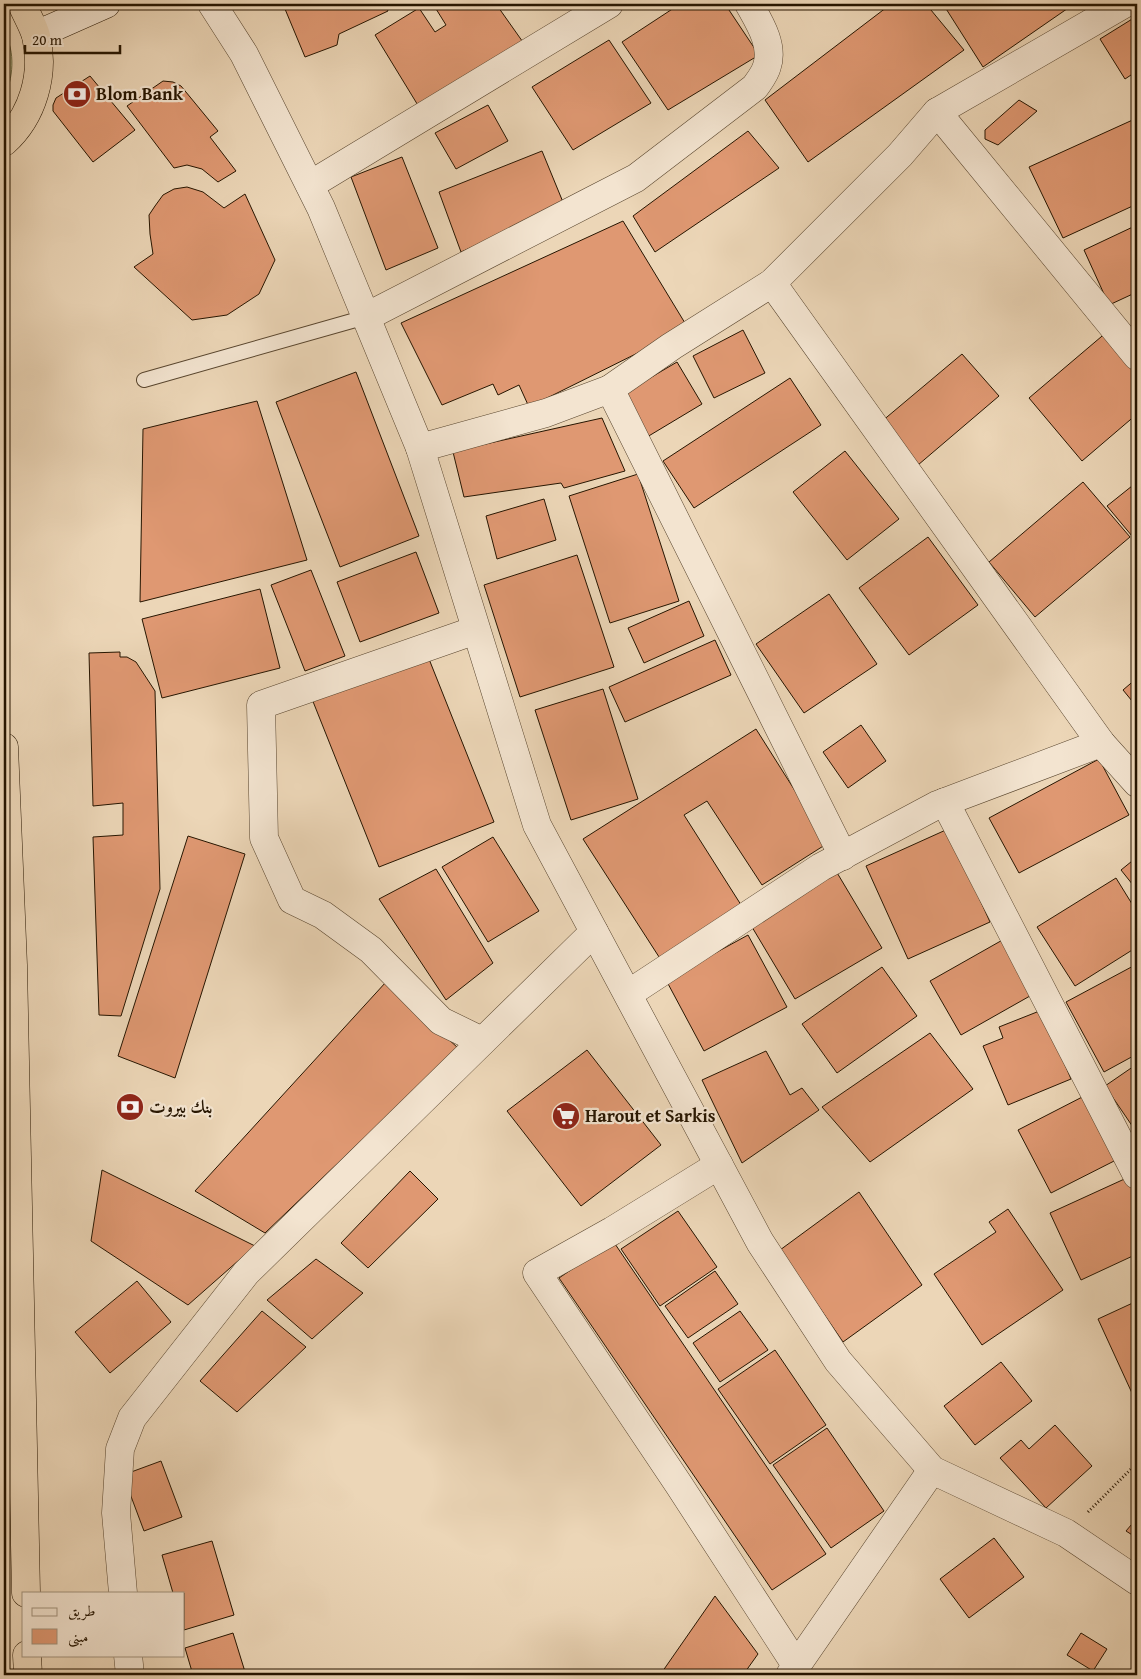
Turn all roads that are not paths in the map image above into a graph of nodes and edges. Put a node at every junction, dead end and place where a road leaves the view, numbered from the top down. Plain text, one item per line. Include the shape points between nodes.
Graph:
1 (22, 4) edge
2 (106, 4) edge
3 (212, 4) edge
4 (609, 4) edge
5 (749, 4) edge
6 (1124, 4) edge
7 (36, 34) junction
8 (937, 112) junction
9 (4, 142) edge
10 (310, 185) junction
11 (772, 283) junction
12 (366, 317) junction
13 (1137, 356) edge
14 (144, 380) dead end
15 (610, 389) junction
16 (420, 448) junction
17 (476, 630) junction
18 (1101, 743) junction
19 (4, 747) edge
20 (1137, 783) edge
21 (945, 802) junction
22 (843, 856) junction
23 (594, 932) junction
24 (628, 994) junction
25 (482, 1041) junction
26 (718, 1165) junction
27 (1137, 1175) edge
28 (932, 1470) junction
29 (1137, 1581) edge
30 (26, 1592) edge
31 (123, 1592) edge
32 (27, 1656) edge
33 (128, 1656) edge
34 (793, 1670) edge
35 (28, 1675) edge
36 (130, 1675) edge

1 - 7 highway
2 - 7 street
3 - 10 street via 244,54
4 - 10 street
5 - 12 street via 766,39 769,56 767,68 755,87 636,178
6 - 8 street
7 - 9 highway via 39,61 36,87 28,112
8 - 11 street via 900,155
8 - 13 street
10 - 12 street
11 - 15 street
11 - 18 street
12 - 14 lane
12 - 16 street
15 - 16 street via 546,413
15 - 22 street
16 - 17 street
17 - 23 street via 537,825
17 - 25 street via 261,705 264,838 292,900 323,915 371,950 441,1021
18 - 20 street
18 - 21 street
19 - 30 highway via 13,965
21 - 22 street
21 - 27 street
22 - 24 street via 821,867
23 - 24 street
23 - 25 street
24 - 26 street
25 - 31 street via 246,1273 132,1418 120,1449 116,1513
26 - 28 street via 760,1242 838,1361
26 - 34 street via 612,1232 537,1273 674,1476
28 - 29 street via 1066,1533
28 - 34 street
32 - 35 highway
33 - 36 street

